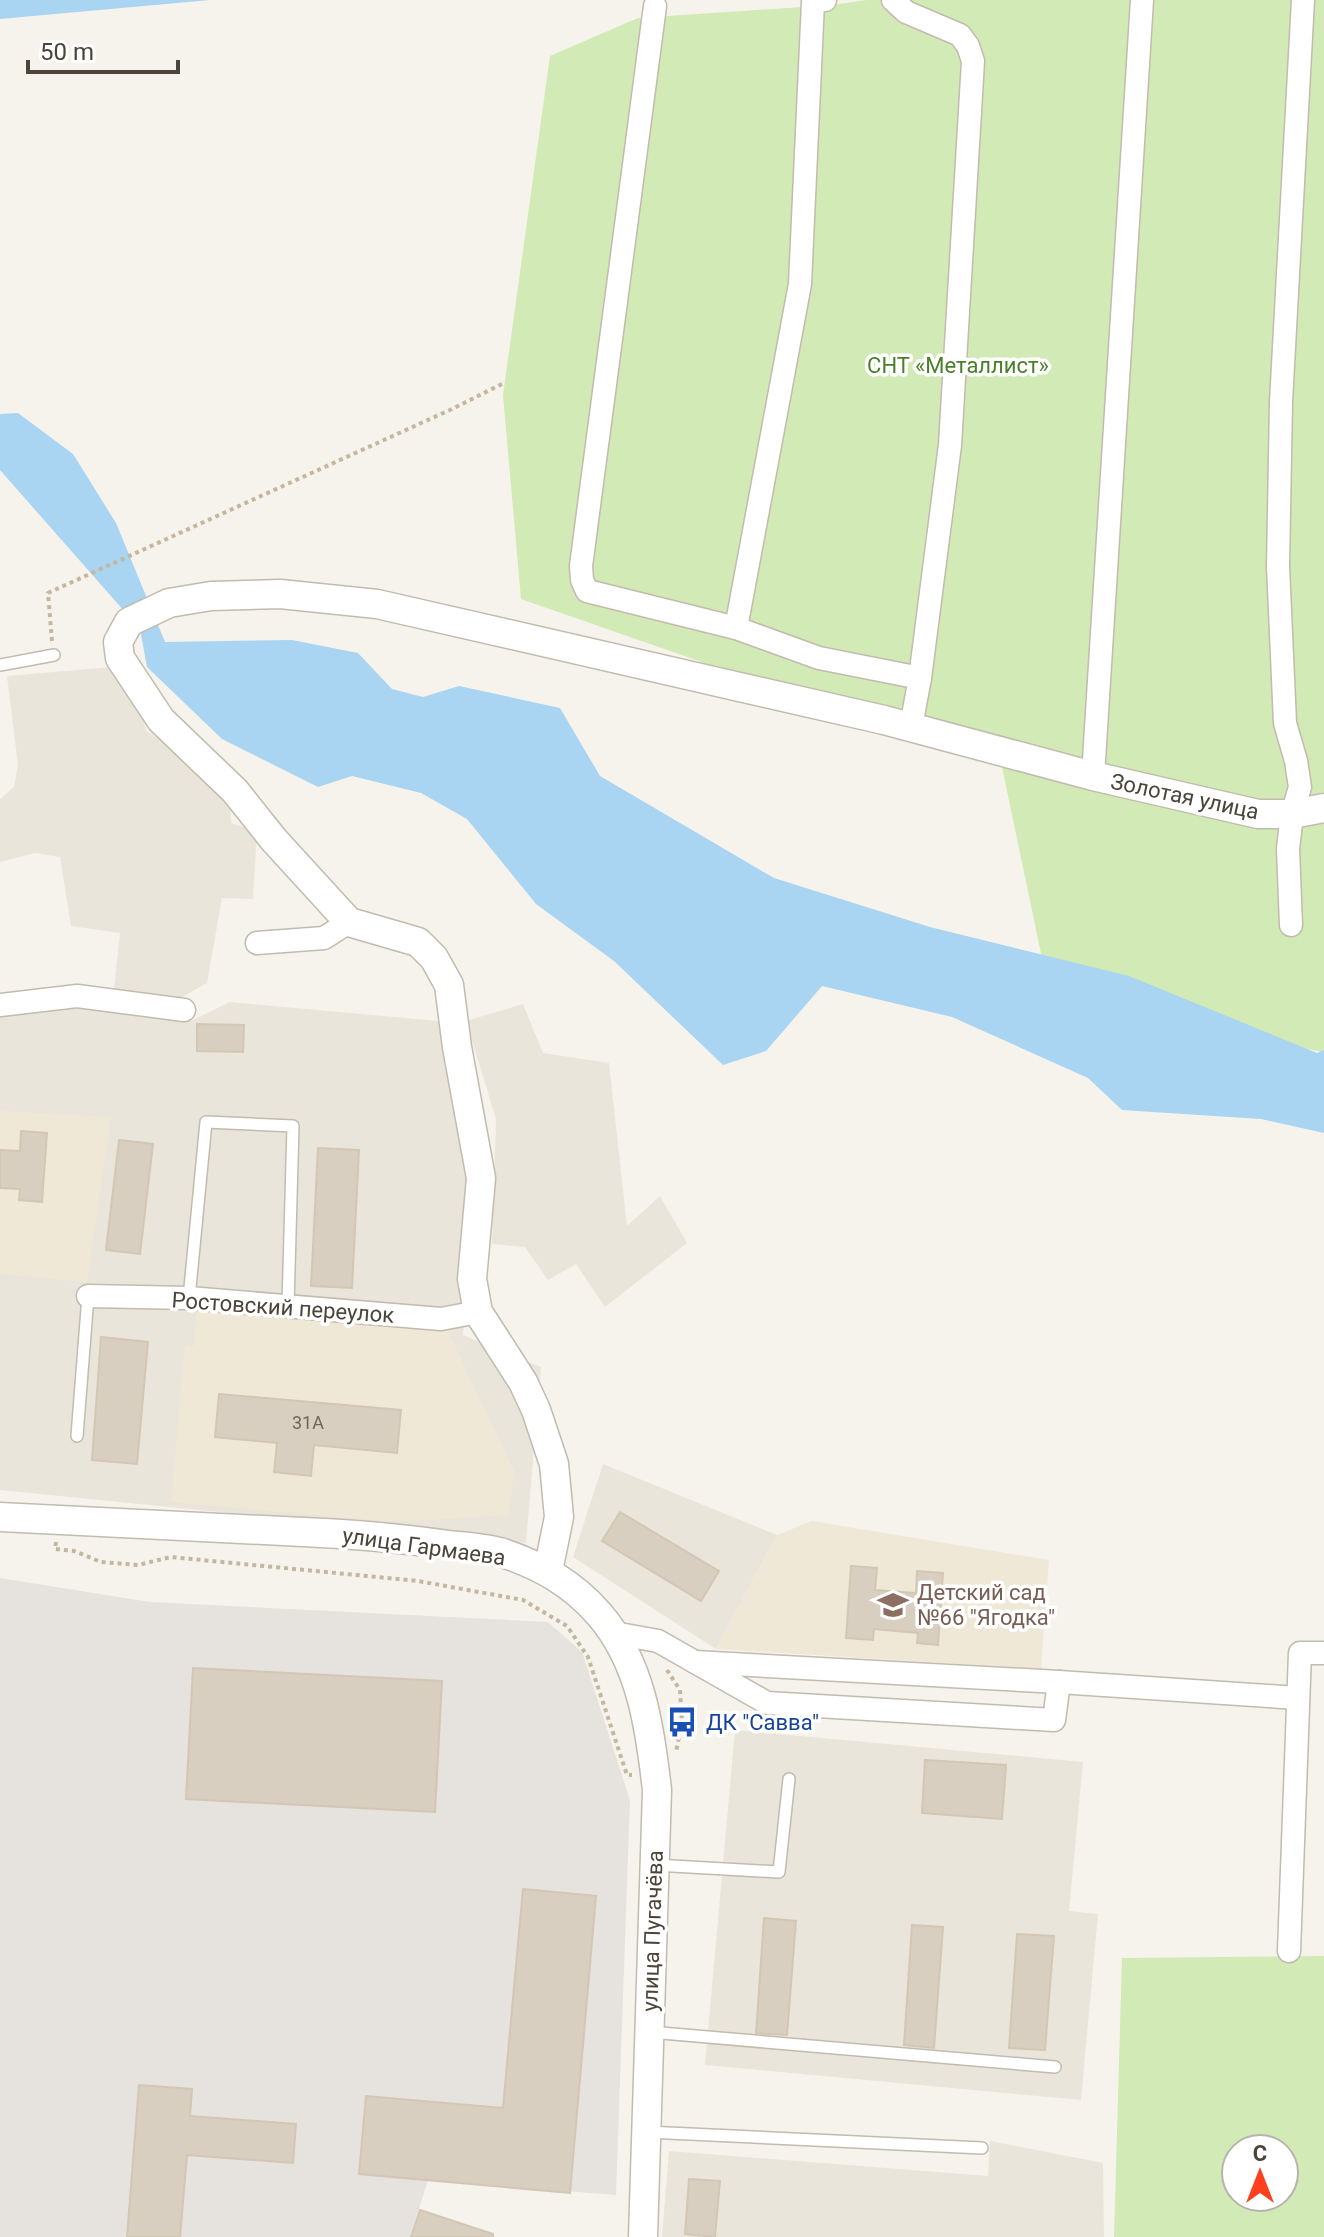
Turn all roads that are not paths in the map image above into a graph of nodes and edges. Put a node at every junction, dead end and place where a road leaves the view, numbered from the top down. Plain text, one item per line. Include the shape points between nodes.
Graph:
1 (825, 0) edge
2 (893, 0) edge
3 (1142, 0) edge
4 (1303, 0) edge
5 (655, 6) dead end
6 (736, 628) junction
7 (54, 655) road end
8 (0, 665) edge
9 (920, 678) junction
10 (911, 726) junction
11 (1093, 776) junction
12 (1324, 808) edge
13 (1292, 814) junction
14 (349, 922) junction
15 (1291, 925) dead end
16 (257, 943) dead end
17 (0, 1005) edge
18 (184, 1010) dead end
19 (88, 1296) joint
20 (189, 1298) junction
21 (288, 1305) junction
22 (478, 1312) junction
23 (77, 1436) dead end
24 (0, 1517) edge
25 (548, 1571) junction
26 (614, 1633) junction
27 (1324, 1653) edge
28 (695, 1662) junction
29 (1059, 1682) junction
30 (1298, 1698) junction
31 (789, 1779) dead end
32 (654, 1865) junction
33 (1289, 1951) dead end
34 (649, 2032) junction
35 (1055, 2067) dead end
36 (646, 2132) junction
37 (982, 2148) dead end
38 (643, 2237) edge

1 - 6 street via 813,2 800,284
2 - 9 street via 906,12 960,35 973,61 950,445
3 - 11 street
4 - 13 street via 1281,402 1278,566 1285,723 1300,787
5 - 6 street via 582,580 587,591
6 - 9 street via 819,658
7 - 8 lane
9 - 10 street
10 - 11 street, Золотая улица
10 - 14 street, Золотая улица via 377,604 280,594 211,596 169,603 129,622 118,642 120,658 161,720 235,791
11 - 13 street, Золотая улица via 1258,814
12 - 13 street, Золотая улица
13 - 15 street
14 - 16 street via 324,938
14 - 22 street via 418,942 449,985 481,1178 472,1279
17 - 18 street via 77,996
19 - 20 street, Ростовский переулок
19 - 23 lane
20 - 21 street, Ростовский переулок
20 - 21 lane via 206,1122 293,1126
21 - 22 street, Ростовский переулок via 441,1319
22 - 25 street via 523,1382 554,1464 559,1517
24 - 25 street, улица Гармаева via 383,1536 499,1552
25 - 26 street, улица Гармаева via 579,1594
26 - 28 street via 658,1641
26 - 32 street, улица Пугачёва via 642,1698 651,1738 657,1790
27 - 30 street via 1300,1653
28 - 29 street
28 - 29 street via 767,1703 1054,1720
29 - 30 street
30 - 33 street
31 - 32 lane via 779,1872
32 - 34 street, улица Пугачёва
34 - 35 lane
34 - 36 street, улица Пугачёва
36 - 37 lane
36 - 38 street, улица Пугачёва

